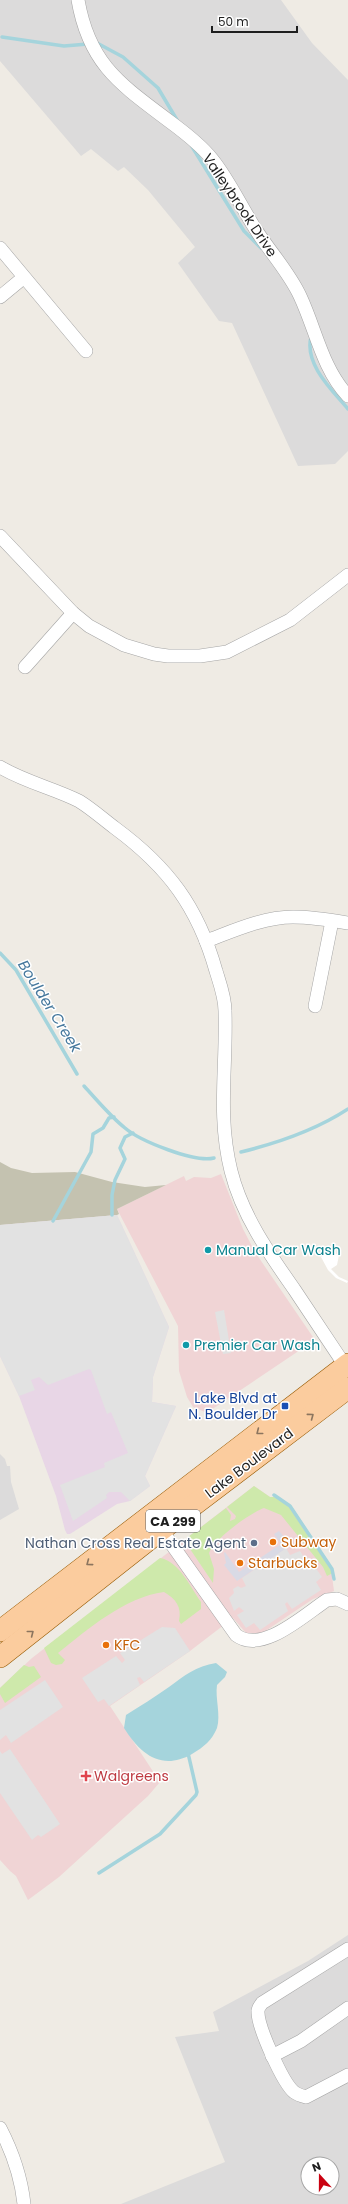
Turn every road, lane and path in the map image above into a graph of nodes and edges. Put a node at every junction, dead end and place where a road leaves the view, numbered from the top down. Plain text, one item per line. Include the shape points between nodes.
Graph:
1 (78, 0) edge
2 (0, 248) edge
3 (23, 278) junction
4 (0, 297) edge
5 (86, 351) dead end
6 (348, 396) edge
7 (0, 536) edge
8 (348, 575) edge
9 (73, 613) junction
10 (25, 667) dead end
11 (0, 767) edge
12 (332, 921) junction
13 (348, 924) edge
14 (206, 941) junction
15 (315, 1006) dead end
16 (347, 1367) edge
17 (348, 1388) edge
18 (156, 1523) junction
19 (348, 1604) edge
20 (0, 1631) edge
21 (0, 1657) edge
22 (348, 1949) edge
23 (348, 2008) edge
24 (272, 2056) junction
25 (348, 2075) edge
26 (0, 2128) edge
27 (24, 2204) edge

1 - 6 street, Valleybrook Drive via 89,39 106,69 130,91 195,141 216,164 297,290 323,358
2 - 3 street
3 - 4 street
3 - 5 street
7 - 9 street
8 - 9 street via 290,620 228,652 218,654 154,654 110,638
9 - 10 street
11 - 14 street via 15,776 78,801 139,845 181,892
12 - 13 street
12 - 14 street via 303,917 281,918
12 - 15 street
14 - 16 street via 225,1009 226,1043 222,1102 224,1133 231,1171 245,1210 259,1236
16 -> 18 main road, Lake Boulevard / CA 299
18 -> 17 main road, Lake Boulevard / CA 299
18 - 19 street via 236,1635 245,1641 264,1640 326,1600 337,1599
18 -> 20 main road, Lake Boulevard / CA 299
21 -> 18 main road, Lake Boulevard / CA 299
22 - 24 street via 262,2003 258,2011 259,2020
23 - 24 street via 301,2041
24 - 25 street via 290,2088 300,2096 306,2096
26 - 27 street via 22,2181

